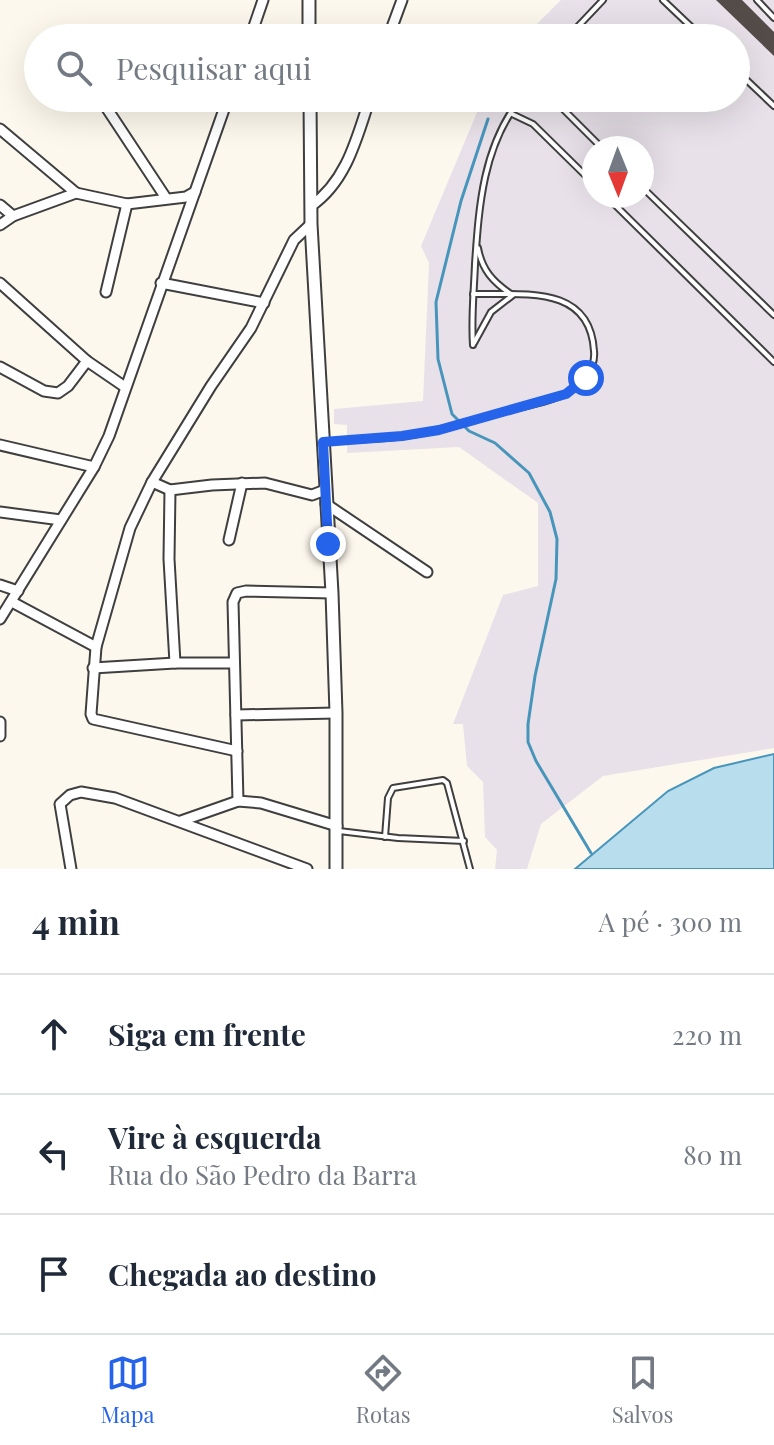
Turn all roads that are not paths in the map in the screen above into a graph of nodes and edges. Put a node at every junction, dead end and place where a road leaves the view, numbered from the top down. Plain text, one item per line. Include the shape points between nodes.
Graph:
1 (263, 0) edge
2 (309, 0) edge
3 (402, 0) edge
4 (603, 0) edge
5 (663, 0) edge
6 (757, 0) edge
7 (774, 18) edge
8 (255, 24) edge
9 (309, 24) edge
10 (393, 24) edge
11 (580, 24) edge
12 (688, 24) edge
13 (750, 83) edge
14 (774, 106) edge
15 (109, 112) edge
16 (223, 112) edge
17 (310, 112) edge
18 (365, 112) edge
19 (566, 112) edge
20 (511, 113) joint
21 (0, 129) edge
22 (590, 136) edge
23 (582, 172) edge
24 (195, 192) junction
25 (76, 193) junction
26 (166, 198) junction
27 (654, 199) edge
28 (127, 204) junction
29 (0, 205) edge
30 (311, 206) junction
31 (618, 208) edge
32 (13, 216) junction
33 (311, 224) junction
34 (0, 225) edge
35 (477, 242) junction
36 (0, 283) edge
37 (161, 283) junction
38 (106, 292) dead end
39 (473, 294) junction
40 (513, 295) junction
41 (264, 303) junction
42 (774, 315) edge
43 (87, 361) junction
44 (774, 362) edge
45 (0, 367) edge
46 (125, 387) junction
47 (323, 442) junction
48 (0, 445) edge
49 (94, 467) junction
50 (152, 482) junction
51 (242, 483) junction
52 (170, 490) junction
53 (325, 490) junction
54 (326, 504) junction
55 (0, 512) edge
56 (61, 520) junction
57 (229, 540) dead end
58 (427, 572) dead end
59 (0, 585) edge
60 (18, 591) junction
61 (332, 593) junction
62 (12, 602) junction
63 (0, 619) edge
64 (96, 647) junction
65 (175, 663) junction
66 (233, 663) junction
67 (93, 668) junction
68 (336, 713) junction
69 (236, 715) junction
70 (0, 722) edge
71 (0, 736) edge
72 (237, 751) junction
73 (238, 801) junction
74 (181, 821) junction
75 (337, 828) junction
76 (385, 837) junction
77 (464, 841) junction
78 (71, 869) edge
79 (307, 869) edge
80 (336, 869) edge
81 (470, 869) edge

1 - 8 street
2 - 9 street
3 - 10 street
4 - 11 lane
5 - 12 lane
6 - 7 lane
13 - 14 lane
15 - 26 street
16 - 24 street
17 - 30 street
18 - 30 street via 344,169 327,196
19 - 22 lane
20 - 23 lane via 533,124
20 - 35 lane via 484,175
21 - 25 street
24 - 26 street
24 - 37 street
25 - 28 street
25 - 32 street
26 - 28 street
27 - 42 lane
28 - 38 street
29 - 32 street
30 - 33 street
31 - 44 lane
32 - 34 street
33 - 41 street via 294,240
33 - 47 street
35 - 39 lane
35 - 40 lane via 485,270
36 - 43 street
37 - 41 street
37 - 46 street
39 - 40 lane
39 - 40 lane via 473,345 491,312
40 - 47 lane via 564,301 590,327 595,359 586,378 566,394 439,430
41 - 50 street
43 - 45 street via 58,393
43 - 46 street
46 - 49 street
47 - 53 street
48 - 49 street
49 - 56 street
50 - 52 street
50 - 64 street via 126,539
51 - 52 street
51 - 53 street via 312,495
51 - 57 street
52 - 65 street
53 - 54 street
54 - 58 street
54 - 61 street
55 - 56 street
56 - 60 street
59 - 60 street
60 - 62 street
61 - 66 street via 237,593
61 - 68 street
62 - 63 street
62 - 64 street
64 - 67 street
65 - 66 street
65 - 67 street
66 - 69 street
67 - 72 street via 93,719
68 - 69 street
68 - 75 street
69 - 72 street
70 - 71 street
72 - 73 street
73 - 74 street
73 - 75 street via 261,803
74 - 78 street via 89,792 70,795 60,804 60,813
74 - 79 street
75 - 76 lane
75 - 80 street
76 - 77 lane
76 - 77 lane via 393,788 440,779 447,783
77 - 81 lane

